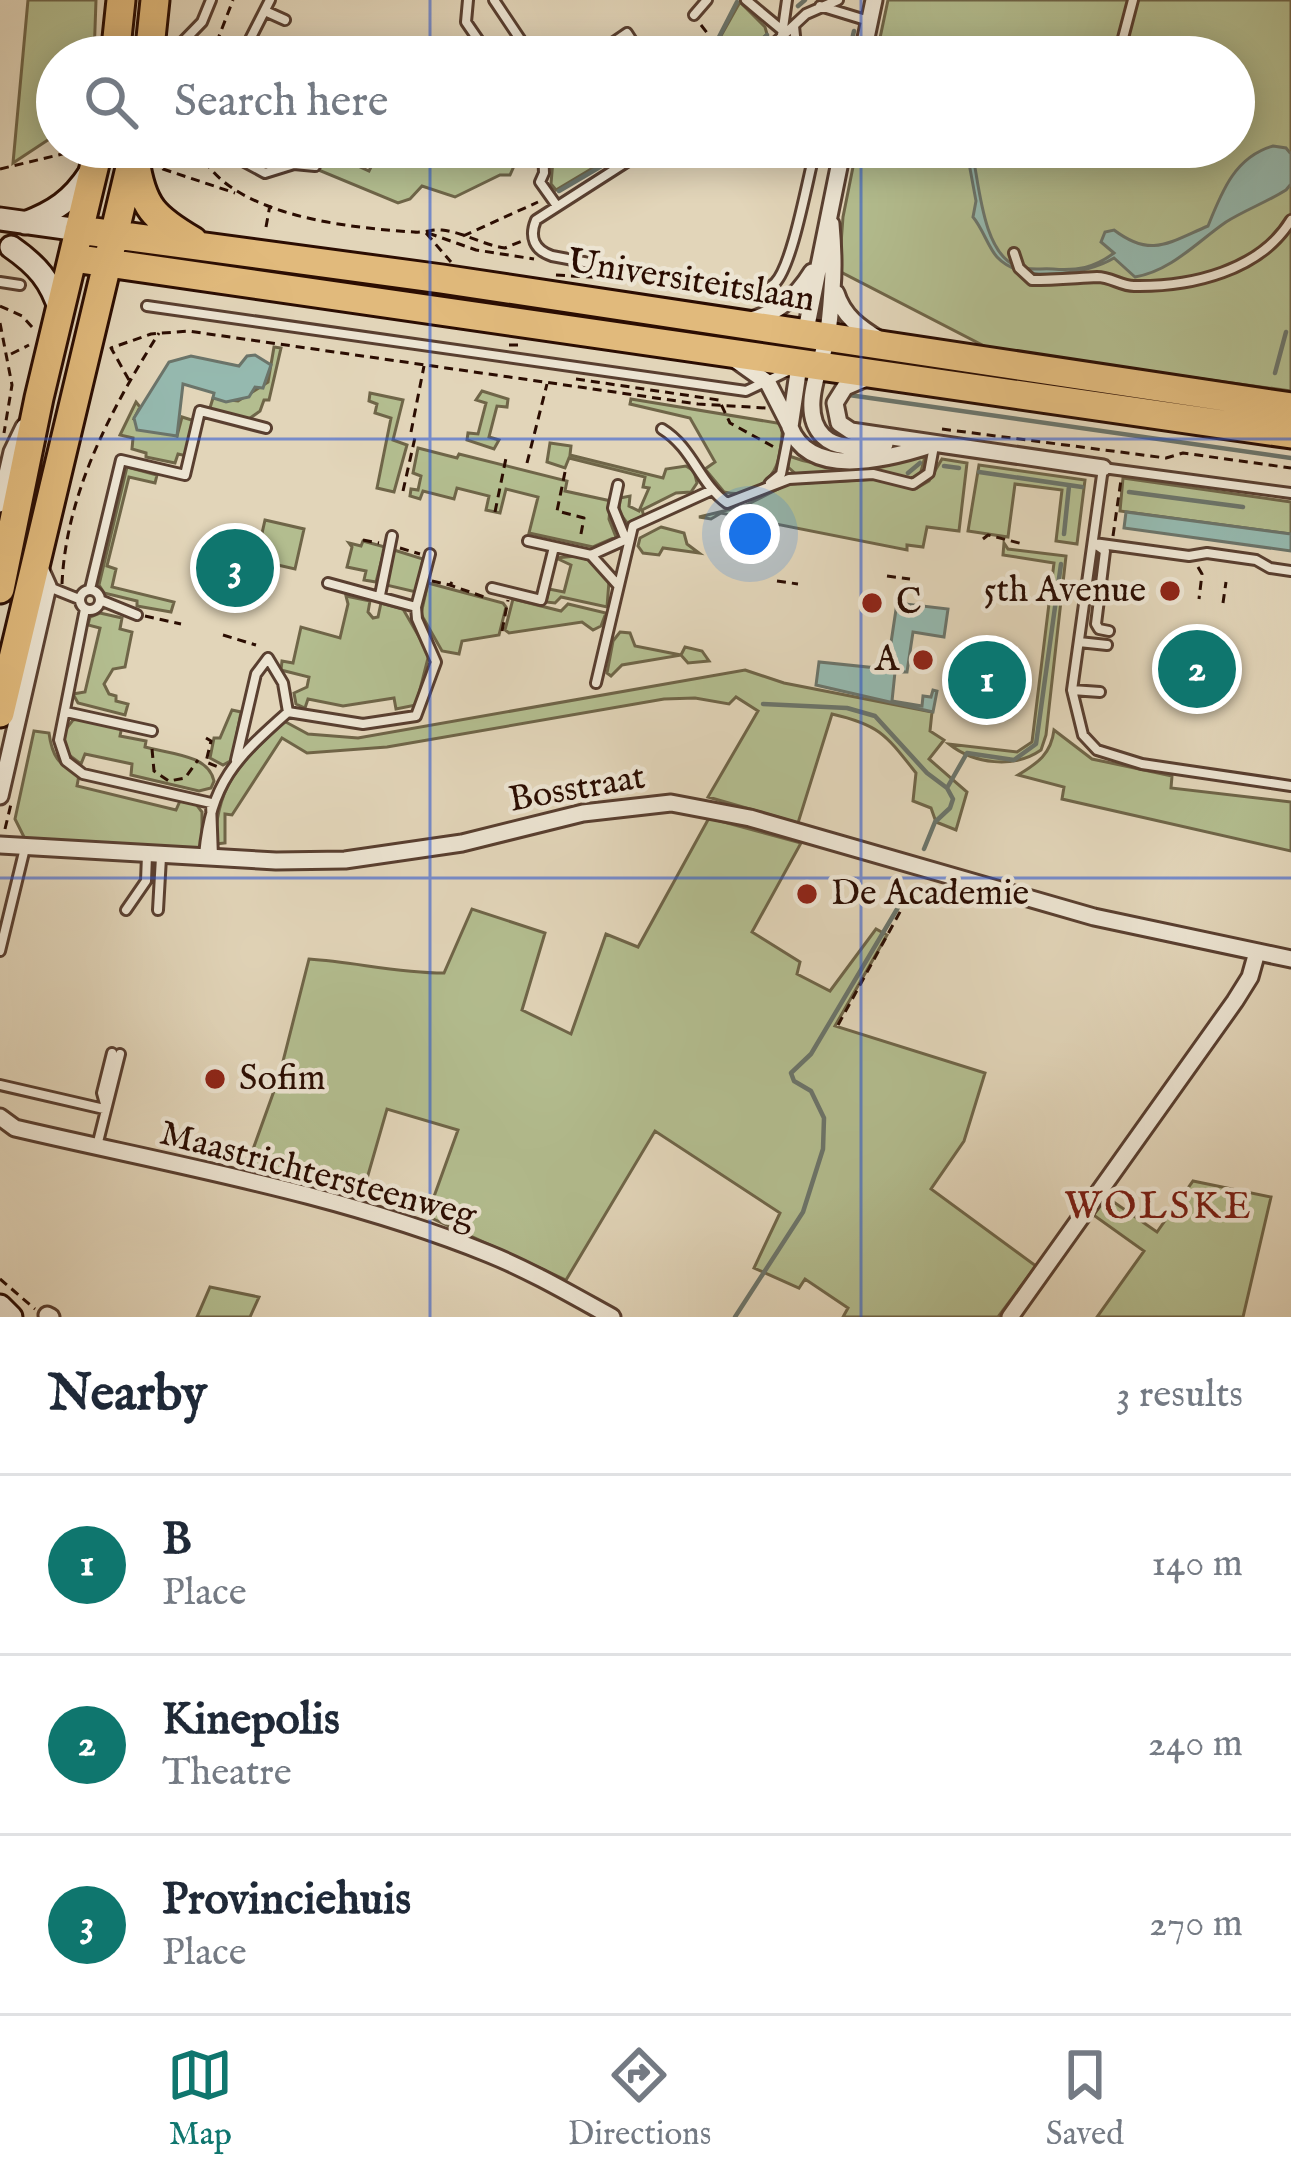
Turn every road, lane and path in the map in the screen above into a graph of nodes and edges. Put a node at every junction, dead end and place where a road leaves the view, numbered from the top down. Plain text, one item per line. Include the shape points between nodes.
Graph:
1 (121, 0) edge
2 (155, 0) edge
3 (211, 0) edge
4 (233, 0) edge
5 (270, 0) edge
6 (468, 0) edge
7 (494, 0) edge
8 (707, 0) edge
9 (746, 0) edge
10 (787, 0) edge
11 (838, 0) edge
12 (856, 0) edge
13 (1133, 0) edge
14 (873, 1) edge
15 (819, 6) junction
16 (265, 11) junction
17 (694, 15) joint
18 (285, 20) dead end
19 (869, 22) junction
20 (794, 25) junction
21 (782, 33) junction
22 (117, 36) edge
23 (151, 36) edge
24 (188, 36) edge
25 (219, 36) edge
26 (252, 36) edge
27 (476, 36) edge
28 (518, 36) edge
29 (710, 36) edge
30 (779, 36) edge
31 (783, 36) edge
32 (795, 36) edge
33 (866, 36) edge
34 (1124, 36) edge
35 (36, 163) edge
36 (85, 168) edge
37 (88, 168) edge
38 (130, 168) edge
39 (138, 168) edge
40 (162, 168) edge
41 (209, 168) edge
42 (544, 168) edge
43 (617, 168) edge
44 (811, 168) edge
45 (839, 168) edge
46 (0, 169) edge
47 (238, 194) junction
48 (538, 202) dead end
49 (270, 204) junction
50 (557, 206) junction
51 (830, 209) junction
52 (0, 219) edge
53 (1291, 220) edge
54 (25, 224) junction
55 (266, 227) dead end
56 (385, 230) junction
57 (426, 232) junction
58 (114, 234) junction
59 (526, 236) dead end
60 (462, 237) junction
61 (386, 240) dead end
62 (76, 244) junction
63 (6, 246) edge
64 (202, 246) junction
65 (1014, 254) dead end
66 (544, 261) dead end
67 (108, 263) junction
68 (452, 263) dead end
69 (817, 264) junction
70 (618, 268) junction
71 (541, 274) dead end
72 (187, 275) junction
73 (0, 282) edge
74 (20, 284) dead end
75 (833, 284) junction
76 (0, 306) edge
77 (147, 306) dead end
78 (60, 311) junction
79 (0, 322) edge
80 (736, 323) junction
81 (91, 330) junction
82 (816, 336) junction
83 (509, 345) dead end
84 (524, 345) dead end
85 (898, 350) junction
86 (724, 353) junction
87 (8, 356) junction
88 (425, 365) junction
89 (809, 365) junction
90 (876, 374) junction
91 (576, 379) dead end
92 (129, 380) dead end
93 (548, 383) junction
94 (768, 383) junction
95 (746, 391) junction
96 (838, 393) junction
97 (39, 398) junction
98 (786, 400) junction
99 (814, 402) junction
100 (721, 405) junction
101 (1291, 406) edge
102 (790, 427) junction
103 (266, 428) dead end
104 (662, 429) dead end
105 (1291, 434) edge
106 (934, 438) junction
107 (786, 452) junction
108 (506, 458) dead end
109 (527, 463) dead end
110 (1291, 468) edge
111 (1103, 471) junction
112 (565, 472) dead end
113 (618, 485) dead end
114 (3, 487) edge
115 (403, 491) dead end
116 (710, 491) junction
117 (759, 492) junction
118 (1291, 493) edge
119 (495, 512) dead end
120 (392, 536) dead end
121 (629, 538) junction
122 (983, 539) dead end
123 (528, 541) dead end
124 (1094, 543) junction
125 (1023, 544) dead end
126 (1112, 545) junction
127 (554, 547) junction
128 (577, 552) junction
129 (430, 554) dead end
130 (591, 555) junction
131 (1189, 556) junction
132 (1291, 571) edge
133 (42, 574) junction
134 (887, 576) dead end
135 (424, 579) junction
136 (910, 579) dead end
137 (777, 581) dead end
138 (1226, 582) dead end
139 (328, 583) dead end
140 (798, 584) dead end
141 (618, 585) junction
142 (492, 588) dead end
143 (0, 589) edge
144 (90, 590) junction
145 (510, 592) junction
146 (380, 595) junction
147 (485, 597) dead end
148 (80, 599) junction
149 (1199, 599) dead end
150 (100, 600) junction
151 (1223, 603) dead end
152 (416, 607) junction
153 (86, 609) junction
154 (137, 615) dead end
155 (158, 619) dead end
156 (181, 624) dead end
157 (502, 631) dead end
158 (1109, 631) dead end
159 (223, 635) dead end
160 (1079, 642) junction
161 (256, 645) dead end
162 (1107, 645) dead end
163 (596, 683) dead end
164 (1072, 690) junction
165 (1100, 692) dead end
166 (66, 712) junction
167 (288, 712) junction
168 (0, 713) edge
169 (152, 730) dead end
170 (206, 739) dead end
171 (152, 749) dead end
172 (198, 760) dead end
173 (236, 760) junction
174 (224, 775) junction
175 (1291, 786) edge
176 (0, 796) edge
177 (212, 803) junction
178 (0, 845) edge
179 (25, 847) junction
180 (154, 854) junction
181 (208, 857) junction
182 (922, 868) junction
183 (126, 910) dead end
184 (158, 910) dead end
185 (0, 951) edge
186 (1257, 952) junction
187 (1291, 959) edge
188 (838, 1024) dead end
189 (116, 1053) dead end
190 (0, 1085) edge
191 (105, 1107) junction
192 (0, 1117) edge
193 (97, 1147) junction
194 (0, 1279) edge
195 (0, 1306) edge
196 (49, 1316) edge
197 (11, 1317) edge
198 (612, 1317) edge
199 (1010, 1317) edge

1 - 22 highway
2 - 23 highway
3 - 24 lane
4 - 25 path
5 - 16 lane
6 - 27 lane via 466,22
7 - 28 lane
8 - 17 lane
9 - 21 lane
10 - 21 lane
11 - 15 lane
12 - 14 lane
13 - 34 lane
14 - 19 street
15 - 19 lane
15 - 20 lane
16 - 18 lane
16 - 26 lane
17 - 29 path
19 - 33 street
20 - 21 lane
20 - 32 lane
21 - 30 lane
21 - 31 lane
35 - 46 path
36 - 54 main road via 75,196
37 - 62 highway
38 - 58 highway
39 - 64 highway via 155,216
40 - 47 path
41 - 47 path
42 - 50 lane via 540,182
43 - 50 lane
44 - 70 lane via 787,259 779,279 761,292
45 - 51 street
47 - 49 path
48 - 60 path
49 - 55 path
49 - 56 path via 325,223
50 - 70 lane via 536,220 536,247
51 - 69 street
51 - 75 street
52 - 54 main road
53 - 65 lane via 1248,263 1148,285 1032,280
54 - 62 main road
56 - 57 path
56 - 61 path
57 - 60 path
57 - 66 path
57 - 68 path
58 - 62 highway, Universiteitslaan
58 - 64 highway, Universiteitslaan
58 - 67 highway
59 - 60 path via 505,248
62 - 63 main road
62 - 67 highway, Universiteitslaan
62 - 78 highway
63 - 78 main road via 33,262
64 - 80 highway, Universiteitslaan
67 - 72 highway, Universiteitslaan
67 - 81 highway
69 - 80 street via 799,294
69 - 82 street
70 - 71 path via 616,278
72 - 81 highway via 131,284
72 - 86 highway, Universiteitslaan
73 - 74 lane
75 - 82 street
75 - 85 street via 854,323
76 - 87 path via 38,335
77 - 95 lane, Universiteitslaan
78 - 97 highway
79 - 87 path
80 - 82 highway, Universiteitslaan
81 - 133 highway
82 - 85 highway, Universiteitslaan
82 - 89 street
83 - 84 path
85 - 101 highway, Universiteitslaan
86 - 89 highway, Universiteitslaan
86 - 94 street
87 - 114 path
88 - 92 path via 175,330 111,348
88 - 93 path
88 - 115 path
89 - 90 highway, Universiteitslaan
89 - 94 lane, Universiteitslaan
89 - 98 street
89 - 99 street
90 - 96 street
90 - 105 highway, Universiteitslaan
91 - 100 path
93 - 100 path
93 - 109 path
94 - 95 lane, Universiteitslaan
94 - 98 street
95 - 98 lane
96 - 99 lane
96 - 106 street via 836,417 844,427
97 - 114 street
97 - 143 highway
98 - 99 lane
98 - 102 street
99 - 106 street via 816,427 832,443
100 - 107 path via 730,423
102 - 106 street via 801,447 824,460 889,456
102 - 107 lane
103 - 144 lane via 200,411 185,475 121,460
104 - 116 lane via 686,447
106 - 110 path
106 - 111 street
106 - 117 lane via 929,473 913,484 873,474 789,479
107 - 117 lane via 781,474
108 - 119 path
111 - 118 lane
111 - 124 lane
111 - 126 path via 1122,476
112 - 128 path via 557,511 584,518
113 - 121 lane via 614,508
116 - 117 lane via 727,503
116 - 121 lane via 634,526
120 - 146 lane
121 - 130 lane
121 - 141 lane
122 - 125 path
123 - 127 lane
124 - 126 lane
124 - 158 lane via 1106,551 1096,624
124 - 160 lane
126 - 131 lane
127 - 128 lane
127 - 145 lane via 541,600
128 - 130 lane
129 - 135 lane
130 - 141 lane
131 - 132 lane
131 - 149 path via 1202,574
133 - 148 lane
133 - 168 highway
133 - 176 street
134 - 136 path
135 - 147 path
135 - 152 lane
137 - 140 path
138 - 151 path
139 - 146 lane
141 - 163 lane
142 - 145 lane
144 - 148 lane
144 - 150 lane
145 - 157 path
146 - 152 lane
148 - 153 lane
150 - 153 lane
150 - 154 lane
152 - 167 lane via 436,662 416,716 363,724
153 - 166 lane
155 - 156 path
159 - 161 path
160 - 162 lane
160 - 164 lane
164 - 165 lane
164 - 175 lane via 1083,735 1097,750
166 - 169 lane
166 - 177 lane via 59,740 72,769
167 - 173 lane
167 - 173 lane via 268,658 256,674
170 - 174 path via 206,763
171 - 172 path via 154,771 169,781 185,778
173 - 174 lane
174 - 177 lane
177 - 181 lane
178 - 179 street, Bosstraat
179 - 180 street, Bosstraat
179 - 185 lane
180 - 181 street, Bosstraat
180 - 183 lane
180 - 184 lane
181 - 182 street, Bosstraat via 404,854 584,813 671,803
182 - 186 street, Bosstraat
182 - 188 path
186 - 187 street, Bosstraat
186 - 199 street via 1235,1001
189 - 191 lane
190 - 191 lane
191 - 193 lane
192 - 193 street, Maastrichtersteenweg via 15,1128
193 - 198 street, Maastrichtersteenweg via 437,1234
194 - 196 path
195 - 197 main road

